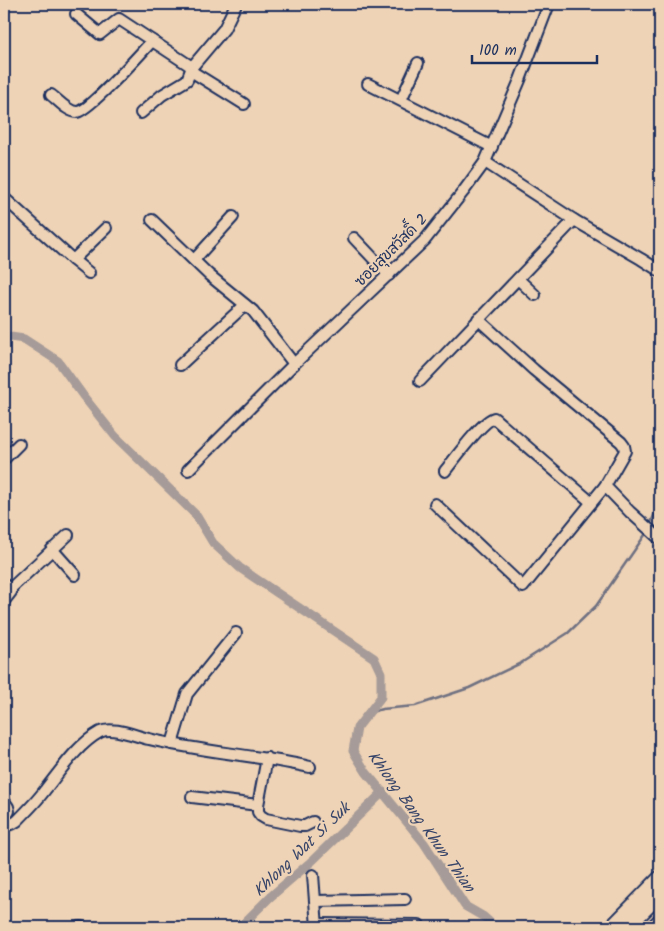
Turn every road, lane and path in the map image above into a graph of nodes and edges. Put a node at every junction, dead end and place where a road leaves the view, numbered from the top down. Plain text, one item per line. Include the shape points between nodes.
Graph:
1 (236, 4) edge
2 (549, 4) edge
3 (76, 14) dead end
4 (152, 41) junction
5 (418, 63) dead end
6 (192, 69) junction
7 (368, 84) dead end
8 (51, 94) dead end
9 (401, 100) junction
10 (244, 104) dead end
11 (141, 114) dead end
12 (492, 147) junction
13 (485, 162) junction
14 (4, 198) edge
15 (233, 217) dead end
16 (152, 220) dead end
17 (574, 220) junction
18 (106, 228) dead end
19 (354, 238) dead end
20 (74, 260) junction
21 (194, 260) junction
22 (660, 272) edge
23 (89, 273) dead end
24 (389, 275) junction
25 (518, 279) junction
26 (535, 295) dead end
27 (245, 306) junction
28 (478, 319) junction
29 (294, 364) junction
30 (180, 365) dead end
31 (420, 381) dead end
32 (20, 444) dead end
33 (4, 459) edge
34 (188, 470) dead end
35 (445, 471) dead end
36 (605, 486) junction
37 (591, 502) junction
38 (435, 504) dead end
39 (68, 535) dead end
40 (660, 539) edge
41 (52, 549) junction
42 (75, 575) dead end
43 (7, 587) edge
44 (4, 601) edge
45 (236, 633) dead end
46 (172, 744) junction
47 (267, 758) junction
48 (310, 767) dead end
49 (192, 797) dead end
50 (4, 801) edge
51 (258, 805) junction
52 (4, 819) edge
53 (313, 822) dead end
54 (4, 825) edge
55 (313, 875) dead end
56 (660, 877) edge
57 (660, 894) edge
58 (405, 899) dead end
59 (316, 901) junction
60 (660, 905) edge
61 (660, 921) edge
62 (317, 926) edge
63 (419, 926) dead end
64 (611, 927) edge
65 (627, 927) edge
66 (638, 927) edge
67 (654, 927) edge

1 - 6 street via 224,29
2 - 12 street, ซอยสุขสวัสดิ์ 2
3 - 4 street via 98,33 102,34 119,19
4 - 6 street
4 - 8 street via 82,110 72,111
5 - 9 street
6 - 10 street
6 - 11 street via 187,80 162,95
7 - 9 street
9 - 12 street
12 - 13 street, ซอยสุขสวัสดิ์ 2
13 - 17 street
13 - 24 street, ซอยสุขสวัสดิ์ 2 via 426,240
14 - 20 street
15 - 21 street
16 - 21 street
17 - 22 street
17 - 25 street
18 - 20 street
19 - 24 street
20 - 23 street
21 - 27 street
24 - 29 street, ซอยสุขสวัสดิ์ 2
25 - 26 street
25 - 28 street
27 - 29 street via 253,311
27 - 30 street
28 - 31 street
28 - 36 street via 624,446 625,451
29 - 34 street, ซอยสุขสวัสดิ์ 2
32 - 33 street
35 - 37 street via 478,430 494,418
36 - 37 street
36 - 40 street
37 - 38 street via 523,587
39 - 41 street
41 - 42 street
41 - 43 street
43 - 44 street via 10,596
45 - 46 street via 187,694
46 - 47 street
46 - 54 street via 105,730 78,750 17,821
47 - 48 street
47 - 51 street
49 - 51 street
50 - 52 street via 9,811
51 - 53 street via 258,812 266,818 300,826
55 - 59 street
56 - 64 main road
57 - 65 highway
58 - 59 street
59 - 62 street
60 - 66 highway
61 - 67 highway
62 - 63 street

